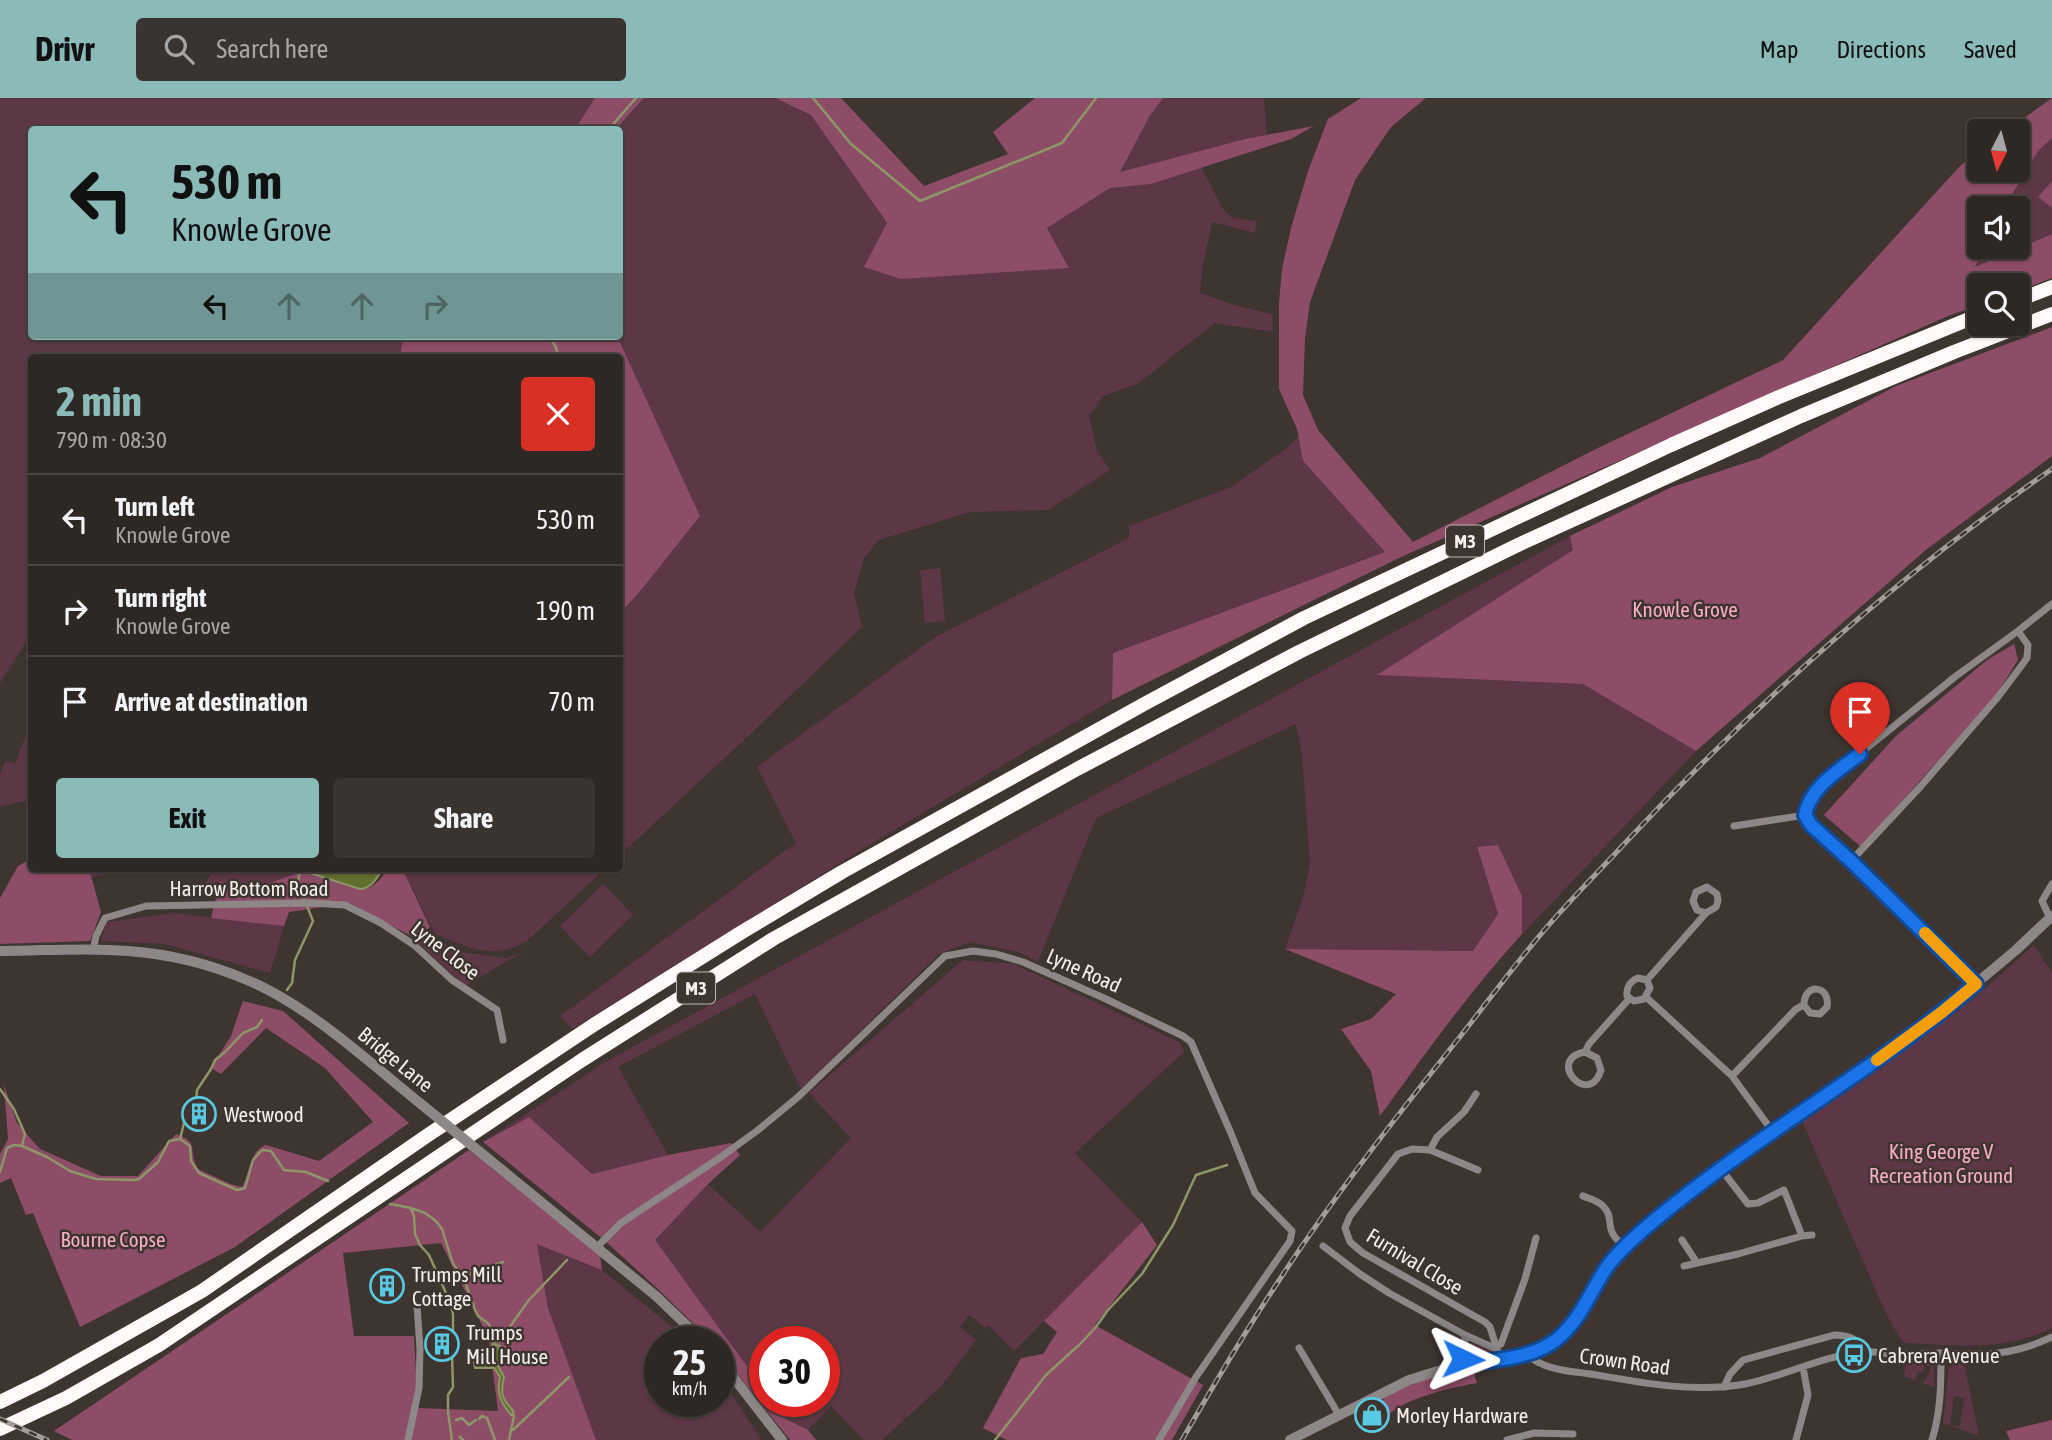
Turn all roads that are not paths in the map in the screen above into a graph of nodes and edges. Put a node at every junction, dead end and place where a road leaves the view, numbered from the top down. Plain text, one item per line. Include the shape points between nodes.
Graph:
1 (2052, 287) edge
2 (2030, 295) edge
3 (2052, 314) edge
4 (1967, 319) edge
5 (2052, 604) edge
6 (2018, 631) junction
7 (1805, 815) junction
8 (1734, 826) dead end
9 (1851, 861) junction
10 (2052, 884) edge
11 (345, 905) joint
12 (1706, 913) dead end
13 (2051, 917) edge
14 (93, 950) junction
15 (0, 951) edge
16 (1647, 979) junction
17 (1976, 984) junction
18 (1646, 997) junction
19 (1629, 999) junction
20 (1804, 1005) dead end
21 (503, 1040) dead end
22 (1585, 1052) junction
23 (1732, 1076) junction
24 (1476, 1094) dead end
25 (1773, 1132) junction
26 (1430, 1150) junction
27 (1721, 1169) junction
28 (1478, 1170) dead end
29 (1583, 1196) dead end
30 (1812, 1235) dead end
31 (1802, 1237) junction
32 (1535, 1238) dead end
33 (1682, 1240) dead end
34 (1323, 1246) dead end
35 (597, 1247) junction
36 (1626, 1247) junction
37 (1697, 1263) junction
38 (1684, 1266) dead end
39 (417, 1305) dead end
40 (687, 1326) edge
41 (1465, 1335) junction
42 (2052, 1337) edge
43 (1299, 1348) dead end
44 (1496, 1348) junction
45 (1864, 1352) junction
46 (1941, 1353) junction
47 (1526, 1354) junction
48 (1500, 1359) junction
49 (1464, 1364) junction
50 (1804, 1367) junction
51 (735, 1380) edge
52 (1724, 1387) junction
53 (0, 1402) edge
54 (1339, 1415) junction
55 (0, 1430) edge
56 (1573, 1434) dead end
57 (408, 1440) edge
58 (782, 1440) edge
59 (1159, 1440) edge
60 (1290, 1440) edge
61 (1507, 1440) edge
62 (1796, 1440) edge
63 (1932, 1440) edge

1 - 2 highway
3 - 55 highway, M3 via 1789,421 1520,544 1299,652 1077,769 773,939 582,1060 159,1345
4 - 53 highway, M3 via 1659,450 1341,600 1146,703 741,932 595,1024 202,1291
5 - 6 street
6 - 7 street via 1821,785 1811,796
6 - 9 street via 2028,645 2022,665
7 - 8 street
7 - 9 street
9 - 17 street
10 - 13 street via 2042,901
11 - 14 street, Harrow Bottom Road via 146,906 105,918
11 - 21 street, Lyne Close via 414,945 452,980 497,1010
12 - 16 street
13 - 17 street
14 - 15 street, Bridge Lane
14 - 35 street, Bridge Lane, bridge via 129,951 209,966 248,980 302,1010
16 - 18 street
16 - 19 street via 1631,982
17 - 25 street via 1917,1032
18 - 19 street via 1638,1002
18 - 23 street
19 - 22 street
20 - 23 street
22 - 22 street via 1575,1055 1569,1064 1572,1079 1581,1084 1592,1083 1601,1070 1597,1058
23 - 25 street
24 - 26 street
25 - 27 street
26 - 28 street
26 - 44 street, Furnival Close via 1398,1154 1350,1216 1345,1233 1363,1253 1485,1322
27 - 31 street via 1748,1204 1758,1203 1783,1186
27 - 36 street
29 - 36 street via 1603,1206 1611,1234
30 - 31 street
31 - 37 street
32 - 44 street via 1525,1279
33 - 37 street
34 - 41 street via 1368,1280
35 - 40 street, Bridge Lane
35 - 59 street, Lyne Road via 621,1223 722,1157 798,1097 946,956 972,951 1023,962 1191,1042 1255,1193 1292,1231 1290,1241 1196,1377
36 - 47 street via 1564,1332
37 - 38 street
39 - 57 street via 419,1388
41 - 44 street
41 - 49 street
42 - 46 street, Crown Road via 2005,1353
43 - 54 street
44 - 48 street, Furnival Close
45 - 46 street, Crown Road
45 - 50 street, Crown Road
45 - 52 street via 1853,1339 1834,1335 1743,1360
46 - 63 street via 1941,1392
47 - 48 street
47 - 52 street, Crown Road via 1548,1367 1633,1382
48 - 49 street
49 - 54 street via 1409,1380
50 - 52 street, Crown Road
50 - 62 street via 1808,1395
51 - 58 street
54 - 60 street
56 - 61 street via 1534,1433

